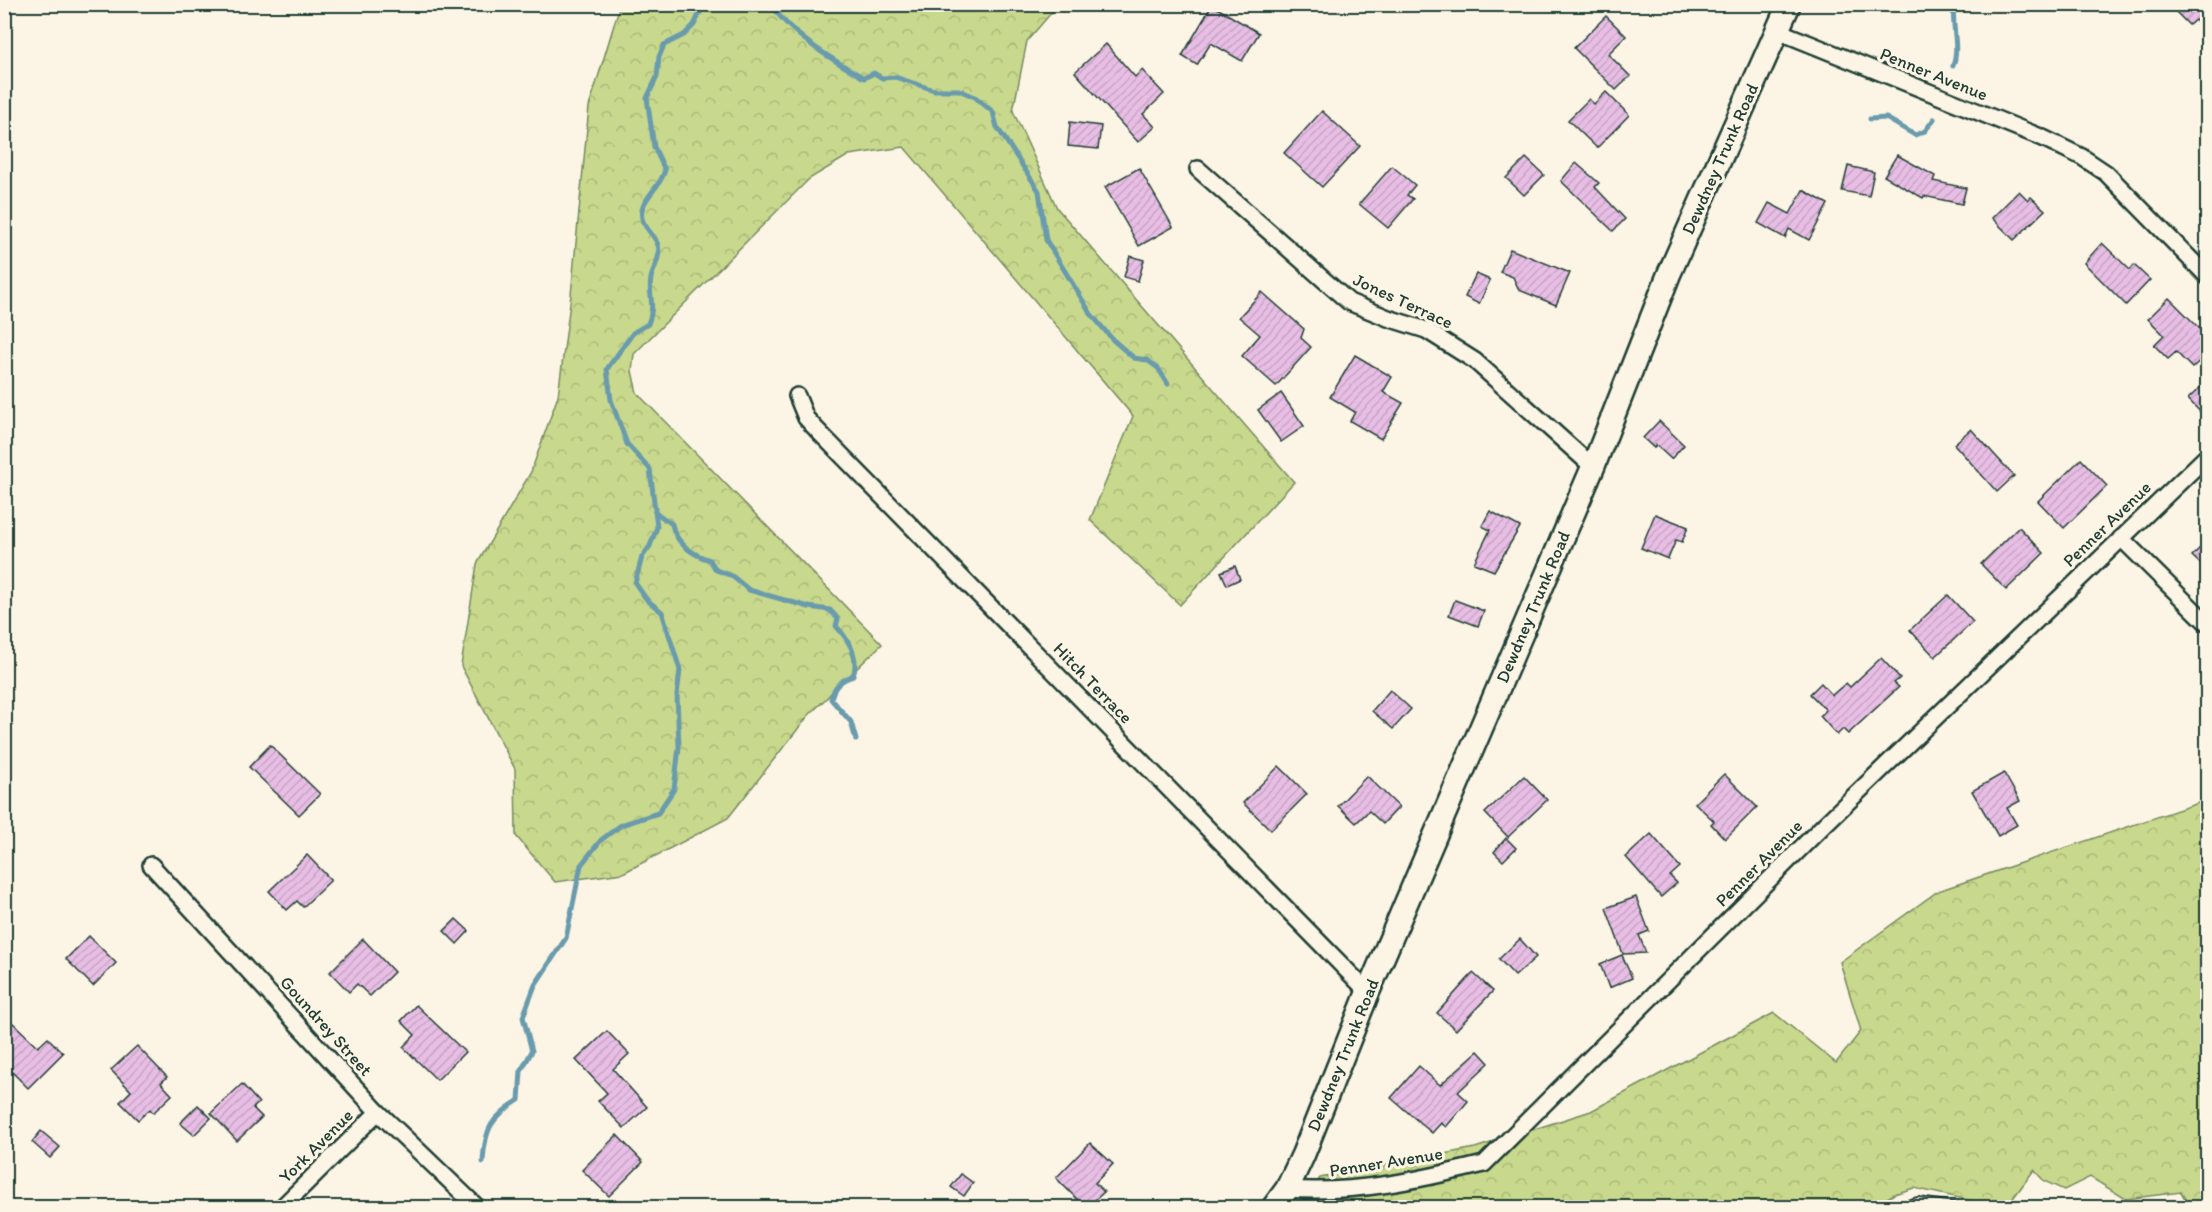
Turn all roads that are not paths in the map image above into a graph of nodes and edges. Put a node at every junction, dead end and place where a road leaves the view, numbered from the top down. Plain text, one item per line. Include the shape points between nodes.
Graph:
1 (1790, 4) edge
2 (1778, 31) junction
3 (1198, 169) dead end
4 (2208, 277) edge
5 (797, 396) dead end
6 (2208, 455) edge
7 (1593, 467) junction
8 (2121, 538) junction
9 (2208, 624) edge
10 (151, 865) dead end
11 (1368, 992) junction
12 (378, 1112) junction
13 (1287, 1189) junction
14 (281, 1208) edge
15 (478, 1208) edge
16 (1273, 1208) edge
17 (1897, 1208) edge
18 (1962, 1208) edge

1 - 2 main road, Dewdney Trunk Road
2 - 4 street, Penner Avenue via 2082,157 2106,173
2 - 7 main road, Dewdney Trunk Road via 1669,274
3 - 7 street, Jones Terrace via 1349,302 1426,330 1475,361
5 - 11 street, Hitch Terrace via 806,418 817,430
6 - 8 street, Penner Avenue
7 - 11 main road, Dewdney Trunk Road
8 - 9 street
8 - 13 street, Penner Avenue via 1825,824 1484,1164 1408,1182 1326,1191
10 - 12 street, Goundrey Street
11 - 13 main road, Dewdney Trunk Road
12 - 14 street, York Avenue
12 - 15 street, Goundrey Street
13 - 16 main road, Dewdney Trunk Road
17 - 18 lane via 1918,1202

